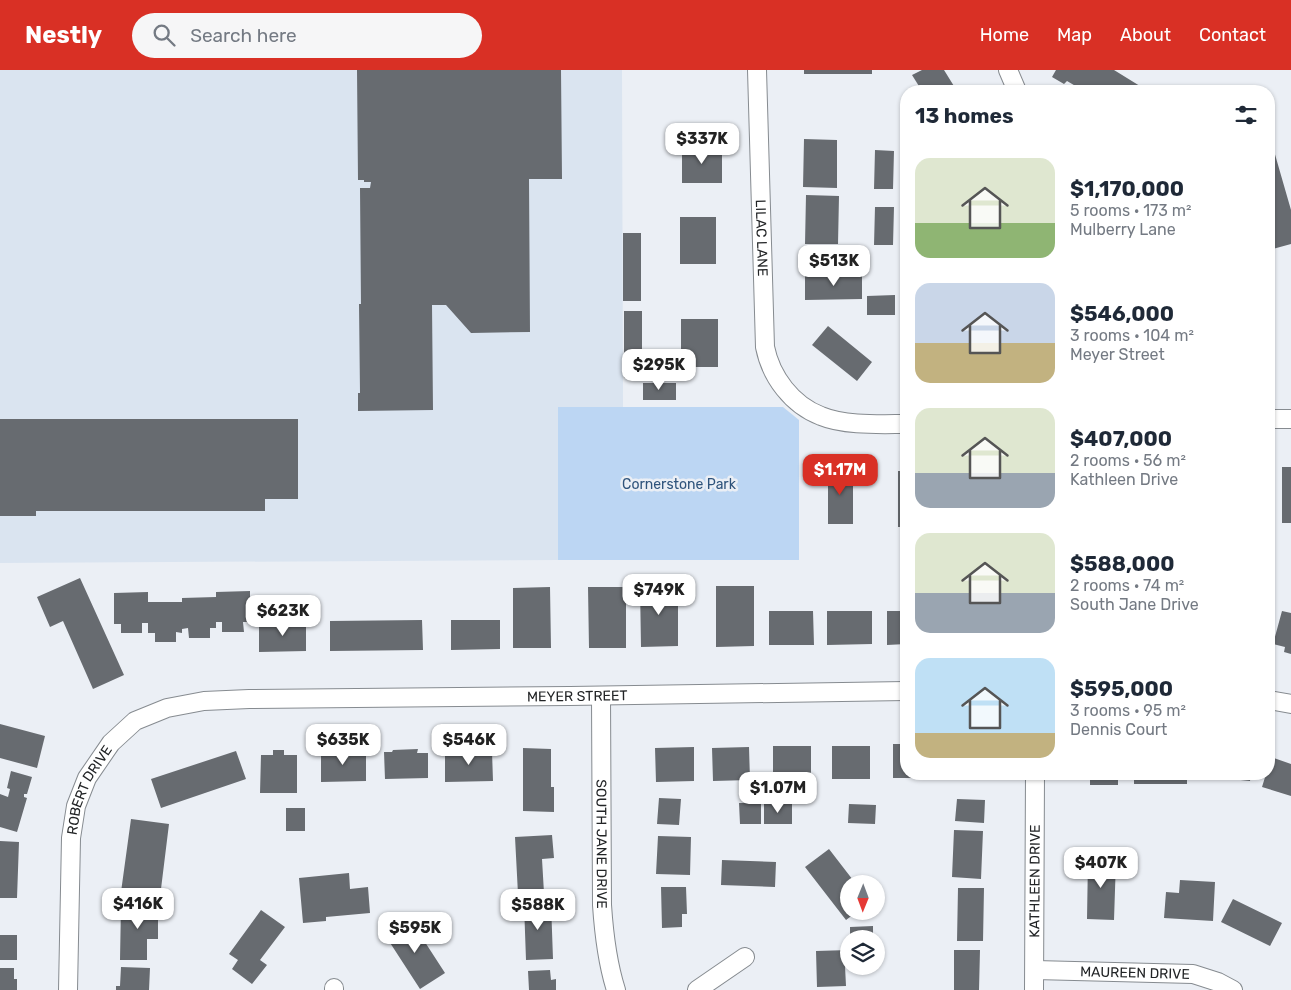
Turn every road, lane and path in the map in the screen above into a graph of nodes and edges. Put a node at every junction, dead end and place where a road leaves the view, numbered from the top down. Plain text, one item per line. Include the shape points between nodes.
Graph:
1 (757, 70) edge
2 (1008, 70) edge
3 (1015, 85) edge
4 (1275, 419) edge
5 (1291, 419) edge
6 (900, 424) edge
7 (900, 691) edge
8 (601, 696) junction
9 (249, 699) joint
10 (1275, 701) edge
11 (1291, 704) edge
12 (1035, 780) edge
13 (745, 957) dead end
14 (1035, 970) junction
15 (68, 990) edge
16 (616, 990) edge
17 (696, 990) edge
18 (1034, 990) edge
19 (1233, 990) edge

1 - 6 street, LILAC LANE via 768,362 793,398 822,417 865,424
2 - 3 street
4 - 5 street
7 - 8 street, MEYER STREET
8 - 9 street, MEYER STREET
8 - 16 street, SOUTH JANE DRIVE via 603,913 609,969
9 - 15 street, ROBERT DRIVE via 204,701 167,708 135,721 111,743 86,778 76,806 71,838
10 - 11 street
12 - 14 street, KATHLEEN DRIVE
13 - 17 street
14 - 18 street, KATHLEEN DRIVE
14 - 19 street, MAUREEN DRIVE via 1193,974

